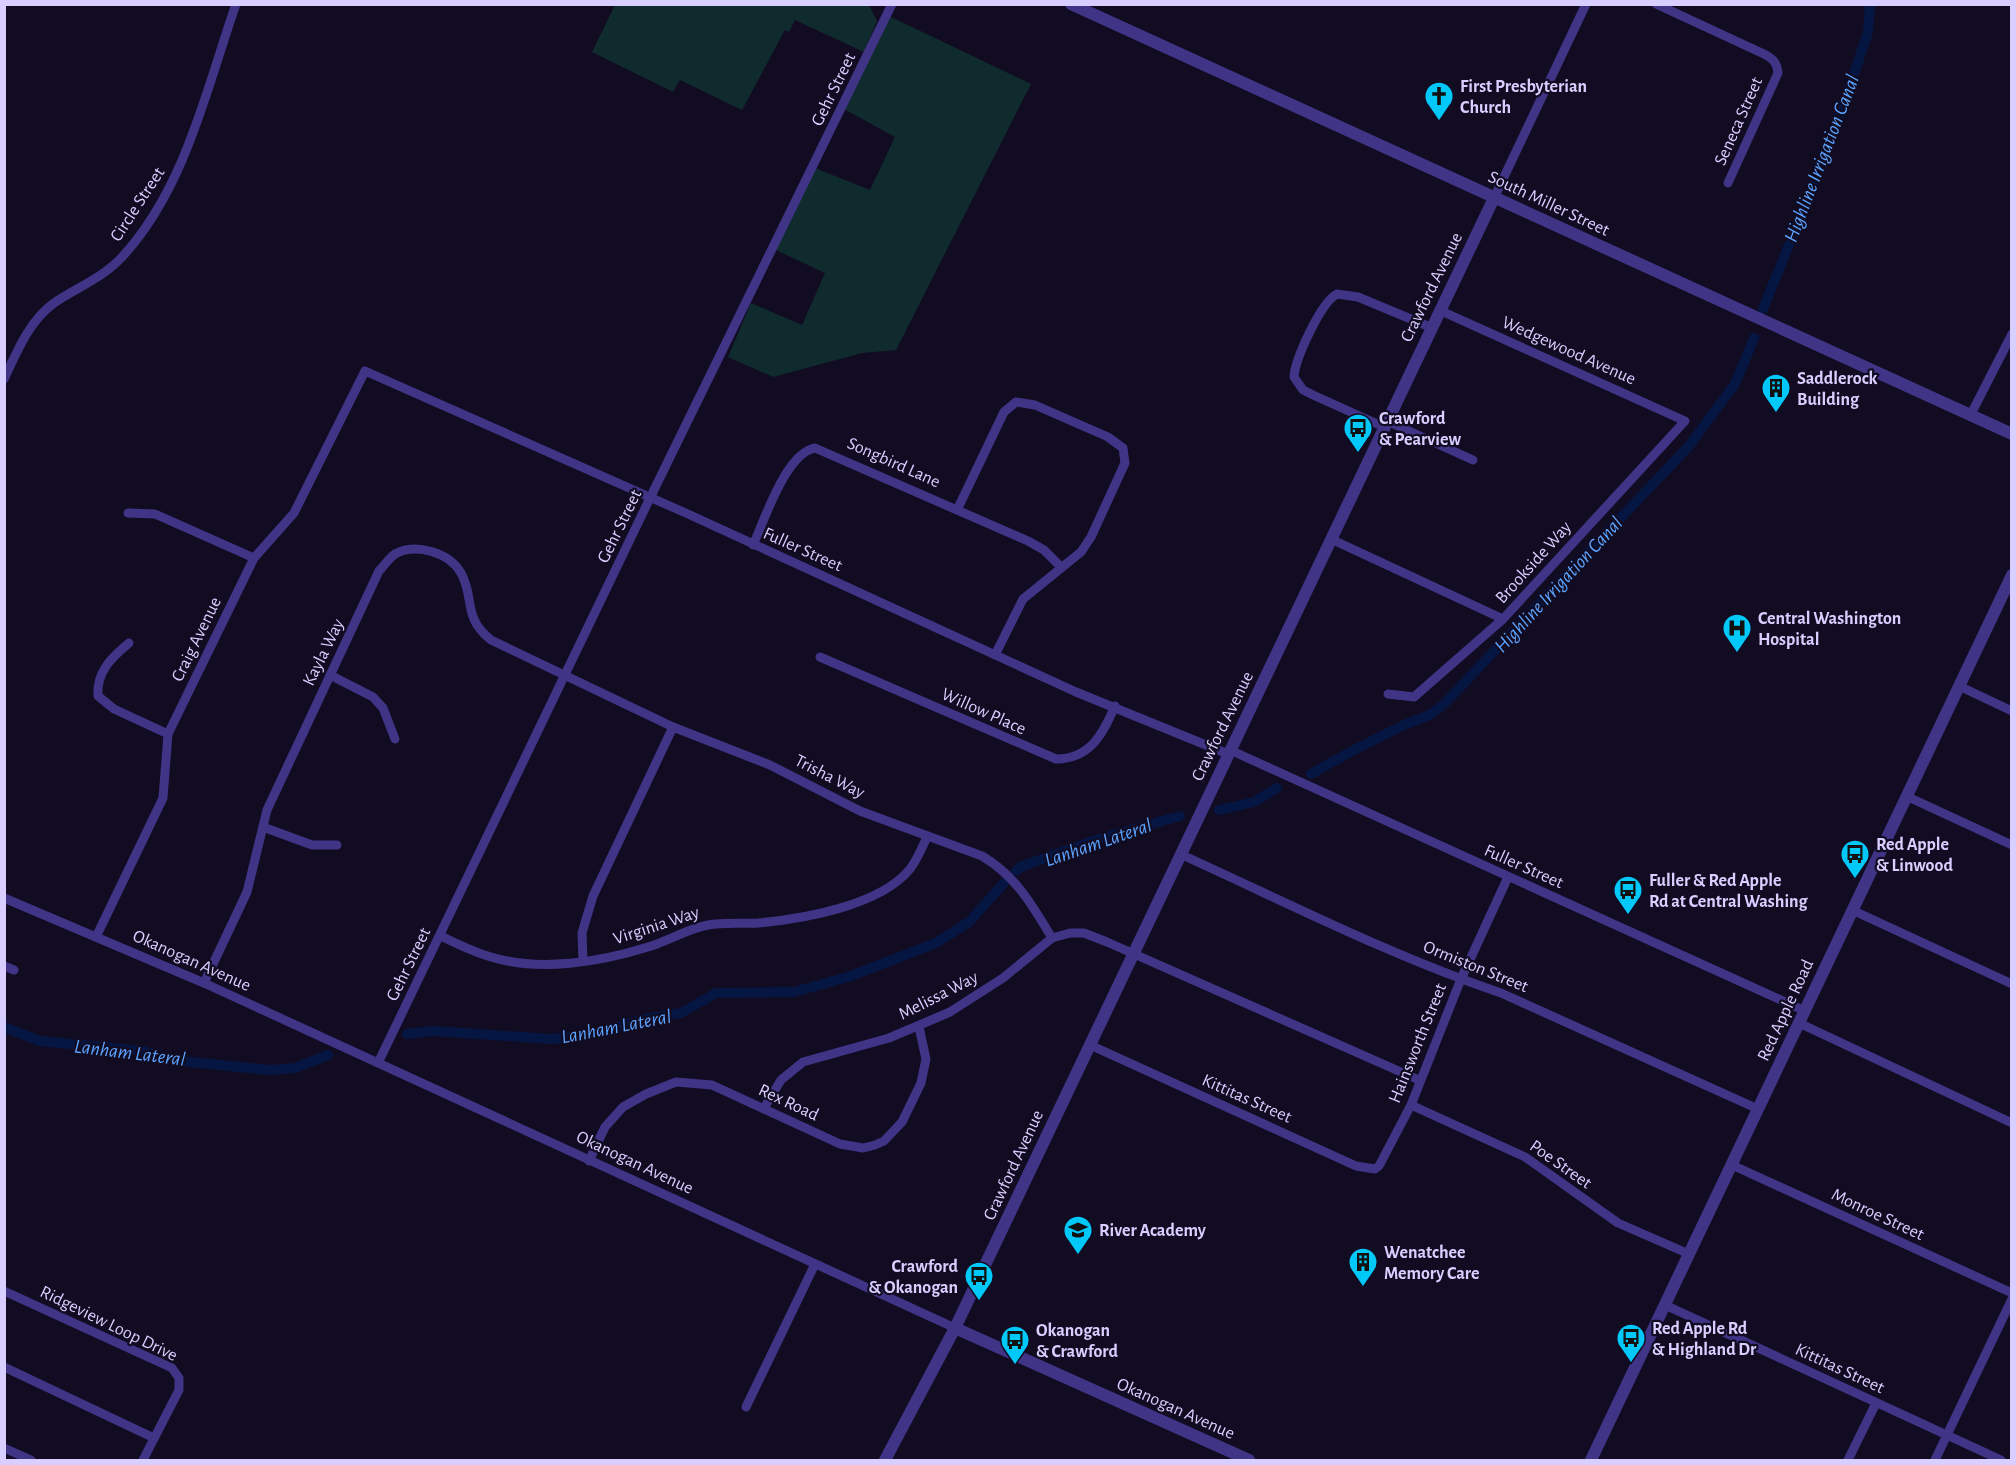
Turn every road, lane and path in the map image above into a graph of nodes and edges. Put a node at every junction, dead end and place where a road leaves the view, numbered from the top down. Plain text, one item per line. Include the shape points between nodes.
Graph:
1 (236, 4) edge
2 (892, 4) edge
3 (1071, 4) edge
4 (1586, 4) edge
5 (1656, 4) edge
6 (1728, 183) dead end
7 (1494, 198) junction
8 (1439, 310) junction
9 (1430, 327) junction
10 (2012, 334) edge
11 (365, 371) joint
12 (4, 379) edge
13 (1970, 416) junction
14 (1685, 420) joint
15 (1386, 424) junction
16 (2012, 434) edge
17 (1473, 460) dead end
18 (650, 498) junction
19 (958, 508) junction
20 (128, 513) dead end
21 (1333, 540) junction
22 (753, 545) junction
23 (254, 558) junction
24 (1061, 567) junction
25 (2011, 575) edge
26 (1503, 619) junction
27 (129, 643) dead end
28 (995, 655) junction
29 (820, 657) dead end
30 (330, 675) junction
31 (565, 676) junction
32 (1959, 686) junction
33 (1388, 694) dead end
34 (1115, 706) junction
35 (2012, 711) edge
36 (673, 728) junction
37 (168, 734) junction
38 (395, 739) dead end
39 (1229, 752) junction
40 (1906, 796) junction
41 (263, 827) junction
42 (927, 837) junction
43 (2012, 844) edge
44 (337, 845) dead end
45 (1180, 854) junction
46 (1508, 877) junction
47 (4, 898) edge
48 (1852, 910) junction
49 (441, 936) junction
50 (96, 938) junction
51 (1052, 939) junction
52 (1132, 953) junction
53 (582, 961) junction
54 (4, 966) edge
55 (14, 970) dead end
56 (1461, 979) junction
57 (204, 983) junction
58 (2012, 984) edge
59 (1804, 1011) junction
60 (1799, 1023) junction
61 (919, 1027) junction
62 (1090, 1046) junction
63 (378, 1063) junction
64 (1419, 1080) junction
65 (1411, 1105) junction
66 (764, 1108) junction
67 (1758, 1109) junction
68 (2012, 1124) edge
69 (1385, 1155) joint
70 (589, 1161) junction
71 (1732, 1165) junction
72 (1689, 1254) junction
73 (814, 1264) junction
74 (4, 1290) edge
75 (2012, 1293) edge
76 (2012, 1299) edge
77 (1665, 1305) junction
78 (955, 1328) junction
79 (4, 1366) edge
80 (1876, 1402) junction
81 (746, 1407) dead end
82 (1947, 1436) junction
83 (154, 1438) junction
84 (4, 1448) edge
85 (1242, 1459) edge
86 (1593, 1460) edge
87 (31, 1461) edge
88 (143, 1461) edge
89 (885, 1461) edge
90 (1848, 1461) edge
91 (1935, 1461) edge
92 (2001, 1461) edge

1 - 12 street, Circle Street via 182,162 164,199 122,258 43,313 27,334
2 - 18 street, Gehr Street
3 - 7 street, South Miller Street
4 - 7 street, Crawford Avenue
5 - 6 street, Seneca Street via 1764,54 1777,67
7 - 8 street, Crawford Avenue
7 - 13 street, South Miller Street
8 - 9 street, Crawford Avenue
8 - 14 street, Wedgewood Avenue
9 - 15 street, Crawford Avenue
9 - 15 street via 1358,297 1337,294 1325,304 1298,360 1294,377 1304,390
10 - 13 street
11 - 18 street, Fuller Street
11 - 23 street, Craig Avenue via 294,513
13 - 16 street, South Miller Street
14 - 26 street, Brookside Way
15 - 17 street
15 - 21 street, Crawford Avenue
18 - 22 street, Fuller Street
18 - 31 street, Gehr Street
19 - 22 street, Songbird Lane via 815,448 803,451 791,465
19 - 24 street, Songbird Lane via 1037,546
19 - 24 street via 1004,412 1016,402 1035,405 1108,437 1123,448 1125,464 1086,546
20 - 23 street via 155,514
21 - 26 street
21 - 39 street, Crawford Avenue
22 - 28 street, Fuller Street
23 - 37 street, Craig Avenue
24 - 28 street via 1023,599
25 - 32 street, Red Apple Road
26 - 33 street, Brookside Way via 1414,697
27 - 37 street via 109,659 97,685 98,696 114,709
28 - 34 street, Fuller Street
29 - 34 street, Willow Place via 1056,759 1070,759 1094,745
30 - 31 street, Kayla Way via 379,572 395,555 421,548 446,557 462,573 478,629 491,640
30 - 38 street via 373,697 383,708
30 - 41 street, Kayla Way via 267,810
31 - 36 street, Trisha Way
31 - 49 street, Gehr Street
32 - 35 street
32 - 40 street, Red Apple Road
34 - 39 street, Fuller Street
36 - 42 street, Trisha Way via 770,765 829,796
36 - 53 street via 593,896 582,933
37 - 50 street, Craig Avenue via 163,798
39 - 45 street, Crawford Avenue
39 - 46 street, Fuller Street
40 - 43 street
40 - 48 street, Red Apple Road
41 - 44 street via 312,845
41 - 57 street, Kayla Way via 247,892
42 - 51 street, Trisha Way via 964,848 994,863 1020,887
42 - 53 street, Virginia Way via 904,875 854,903 775,921 699,926 640,950
45 - 52 street, Crawford Avenue
45 - 56 street, Ormiston Street
46 - 56 street, Hainsworth Street
46 - 59 street, Fuller Street
47 - 50 street, Okanogan Avenue
48 - 58 street
48 - 59 street, Red Apple Road
49 - 53 street, Virginia Way via 492,958 538,964
49 - 63 street, Gehr Street
50 - 57 street, Okanogan Avenue
51 - 52 street, Melissa Way via 1084,933
51 - 61 street, Melissa Way via 982,993
52 - 62 street, Crawford Avenue
52 - 64 street
54 - 55 street
56 - 64 street, Hainsworth Street
56 - 67 street, Ormiston Street via 1512,997
57 - 63 street, Okanogan Avenue
59 - 60 street, Red Apple Road
60 - 67 street, Red Apple Road
60 - 68 street
61 - 66 street, Melissa Way via 803,1062 781,1080
61 - 66 street, Rex Road via 926,1059 921,1083 902,1122 884,1141 863,1148 851,1147
62 - 69 street, Kittitas Street via 1356,1166 1375,1169
62 - 78 street, Crawford Avenue
63 - 70 street, Okanogan Avenue
64 - 65 street, Hainsworth Street
65 - 69 street, Hainsworth Street
65 - 72 street, Poe Street via 1525,1157 1618,1223
66 - 70 street, Rex Road via 712,1085 676,1082 623,1107 605,1127
67 - 71 street, Red Apple Road
70 - 73 street, Okanogan Avenue
71 - 72 street, Red Apple Road
71 - 75 street, Monroe Street
72 - 77 street, Red Apple Road
73 - 78 street, Okanogan Avenue
73 - 81 street
74 - 83 street, Ridgeview Loop Drive via 172,1368 179,1378 179,1390
76 - 82 street
77 - 80 street, Kittitas Street
77 - 86 street, Red Apple Road
78 - 85 street, Okanogan Avenue
78 - 89 street, Crawford Avenue
79 - 83 street
80 - 82 street, Kittitas Street
80 - 90 street
82 - 91 street
82 - 92 street, Kittitas Street
83 - 88 street, Ridgeview Loop Drive
84 - 87 street

